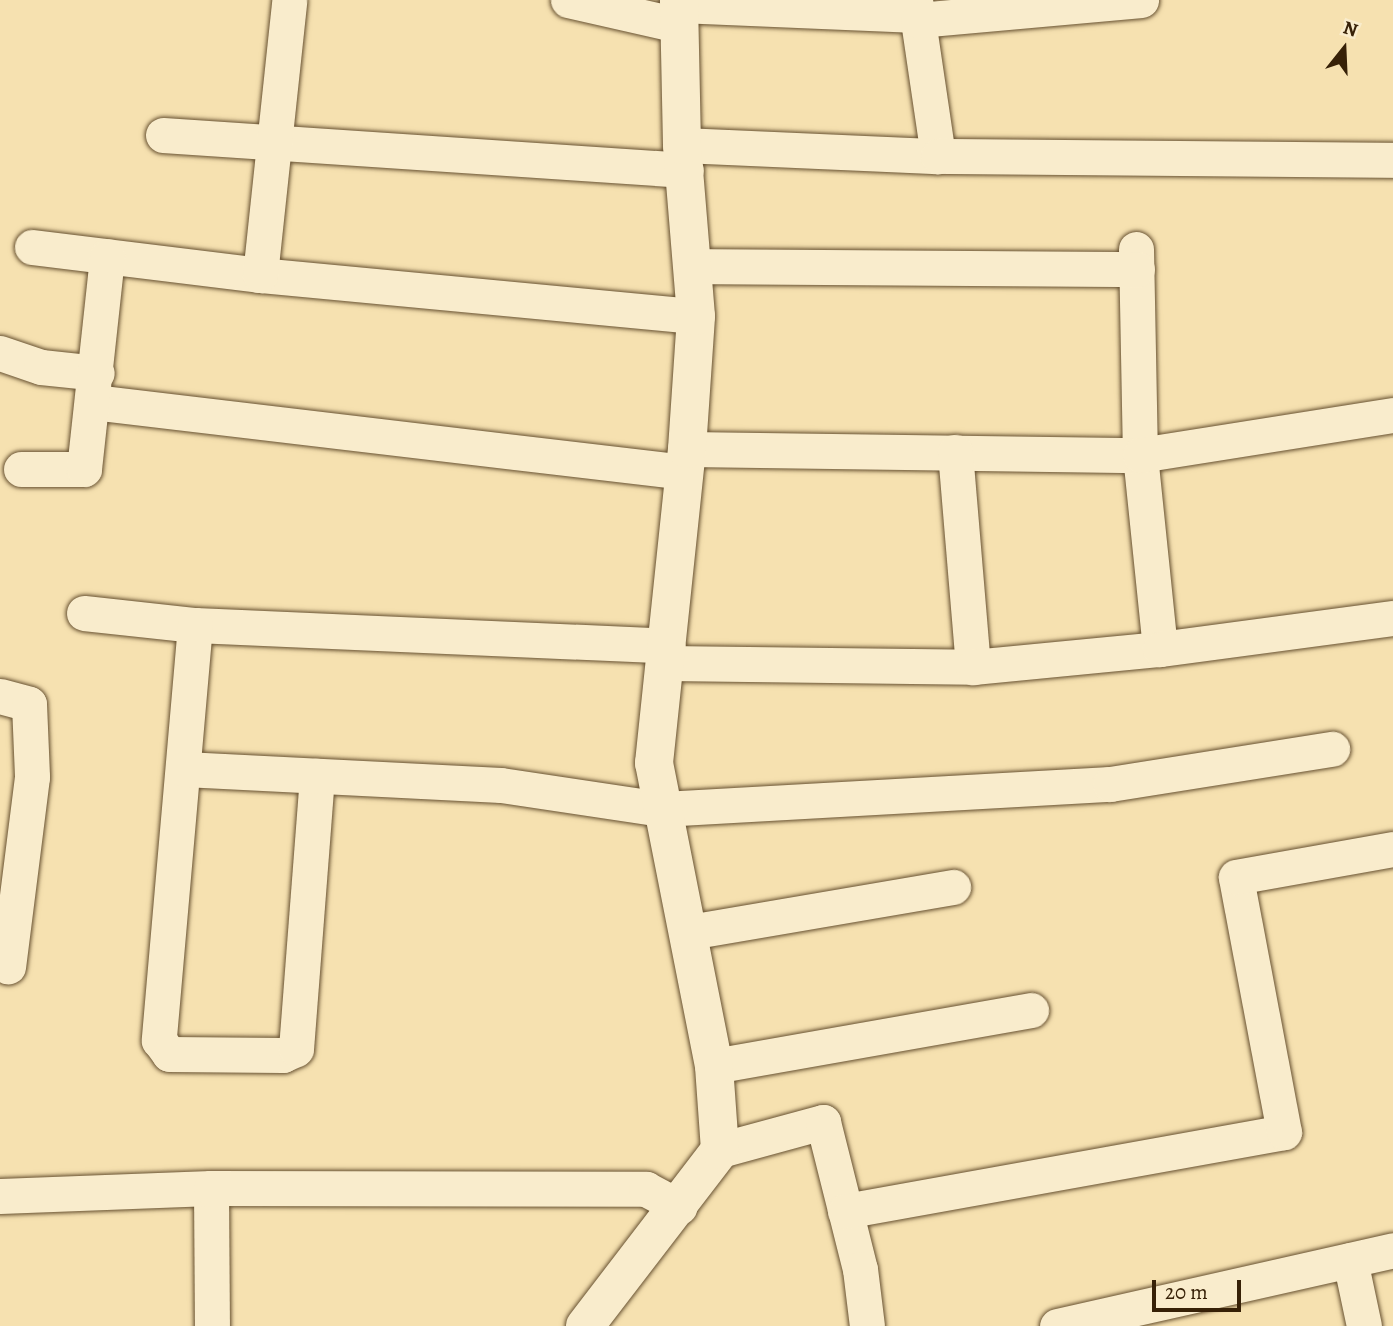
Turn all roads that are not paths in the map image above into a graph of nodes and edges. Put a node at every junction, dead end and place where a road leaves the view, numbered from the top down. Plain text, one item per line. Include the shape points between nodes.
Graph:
1 (568, 0) edge
2 (1141, 0) edge
3 (289, 2) dead end
4 (679, 10) edge
5 (917, 11) edge
6 (163, 135) dead end
7 (273, 145) junction
8 (938, 156) junction
9 (684, 158) junction
10 (1393, 160) edge
11 (32, 247) dead end
12 (107, 256) junction
13 (694, 266) junction
14 (260, 275) junction
15 (696, 316) junction
16 (0, 352) edge
17 (95, 388) junction
18 (1393, 415) edge
19 (955, 452) junction
20 (1140, 455) junction
21 (686, 461) junction
22 (21, 470) dead end
23 (84, 613) dead end
24 (1393, 618) edge
25 (195, 625) junction
26 (1160, 649) junction
27 (667, 655) junction
28 (973, 667) junction
29 (0, 696) edge
30 (1332, 749) dead end
31 (184, 769) junction
32 (317, 775) junction
33 (661, 809) junction
34 (1393, 849) edge
35 (953, 887) dead end
36 (689, 932) junction
37 (8, 966) dead end
38 (1031, 1010) dead end
39 (714, 1066) junction
40 (720, 1150) junction
41 (211, 1188) junction
42 (0, 1196) edge
43 (680, 1207) junction
44 (845, 1211) junction
45 (1393, 1250) edge
46 (1350, 1260) junction
47 (212, 1326) edge
48 (585, 1326) edge
49 (867, 1326) edge
50 (1057, 1326) edge
51 (1364, 1326) edge

1 - 4 street
2 - 5 street
3 - 7 street
4 - 5 street
4 - 9 street
5 - 8 street
6 - 7 street
7 - 9 street
7 - 14 street
8 - 9 street
8 - 10 street
9 - 13 street
11 - 12 street
12 - 14 street
12 - 17 street
13 - 15 street
13 - 20 street via 1137,259
14 - 15 street
15 - 21 street
16 - 17 street
17 - 21 street
17 - 22 street via 84,469
18 - 20 street
19 - 20 street
19 - 21 street
19 - 28 street
20 - 26 street
21 - 27 street
23 - 25 street
24 - 26 street
25 - 27 street
25 - 31 street
26 - 28 street
27 - 28 street
27 - 33 street via 654,763
29 - 37 street via 29,704 32,777
30 - 33 street via 1110,784
31 - 32 street
31 - 32 street via 159,1040 162,1048 177,1056 283,1055 296,1049
32 - 33 street via 501,785
33 - 36 street
34 - 44 street via 1236,877 1284,1132
35 - 36 street
36 - 39 street
38 - 39 street
39 - 40 street
40 - 43 street
40 - 44 street via 823,1122
41 - 42 street
41 - 43 street via 646,1189
41 - 47 street
43 - 48 street
44 - 49 street
45 - 46 street
46 - 50 street
46 - 51 street

